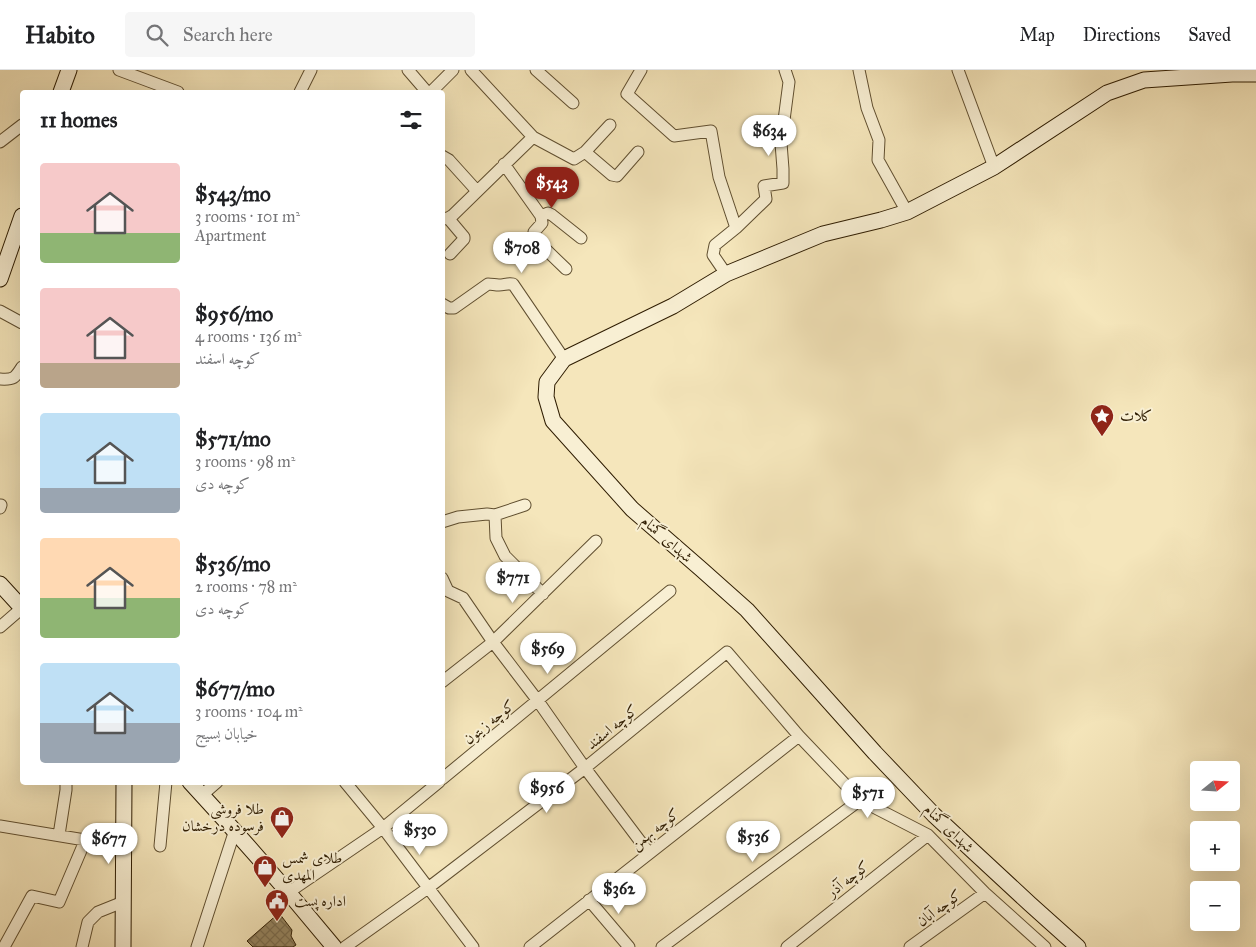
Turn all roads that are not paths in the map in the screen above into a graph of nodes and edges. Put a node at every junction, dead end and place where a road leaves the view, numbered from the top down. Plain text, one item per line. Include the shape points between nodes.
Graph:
1 (66, 70) edge
2 (119, 70) edge
3 (311, 70) edge
4 (408, 70) edge
5 (453, 70) edge
6 (471, 70) edge
7 (536, 70) edge
8 (641, 70) edge
9 (785, 70) edge
10 (859, 70) edge
11 (958, 70) edge
12 (1256, 74) edge
13 (1143, 75) edge
14 (63, 90) edge
15 (173, 90) edge
16 (301, 90) edge
17 (427, 90) edge
18 (431, 90) edge
19 (573, 103) dead end
20 (610, 125) dead end
21 (20, 127) edge
22 (533, 137) junction
23 (0, 142) edge
24 (585, 152) junction
25 (638, 152) dead end
26 (445, 158) edge
27 (504, 164) junction
28 (994, 166) junction
29 (477, 191) junction
30 (907, 212) junction
31 (541, 216) junction
32 (445, 219) edge
33 (20, 222) edge
34 (736, 228) junction
35 (581, 238) dead end
36 (450, 254) dead end
37 (566, 269) dead end
38 (726, 274) junction
39 (0, 279) edge
40 (445, 306) edge
41 (0, 311) edge
42 (20, 322) edge
43 (564, 359) junction
44 (20, 370) edge
45 (0, 379) edge
46 (525, 505) dead end
47 (495, 516) junction
48 (445, 521) edge
49 (596, 541) dead end
50 (0, 584) edge
51 (670, 591) dead end
52 (445, 593) edge
53 (543, 594) junction
54 (20, 606) edge
55 (20, 610) edge
56 (0, 627) edge
57 (493, 642) junction
58 (445, 680) edge
59 (538, 701) junction
60 (799, 736) junction
61 (585, 768) junction
62 (445, 778) edge
63 (66, 785) edge
64 (125, 785) edge
65 (166, 785) edge
66 (193, 785) edge
67 (214, 785) edge
68 (347, 785) edge
69 (435, 785) edge
70 (202, 795) junction
71 (860, 800) junction
72 (0, 826) edge
73 (383, 828) junction
74 (235, 830) junction
75 (59, 835) junction
76 (928, 836) junction
77 (85, 841) junction
78 (104, 844) dead end
79 (160, 846) dead end
80 (649, 853) junction
81 (428, 888) junction
82 (289, 892) junction
83 (985, 893) junction
84 (589, 900) junction
85 (123, 902) junction
86 (1039, 945) edge
87 (4, 947) edge
88 (82, 947) edge
89 (123, 947) edge
90 (197, 947) edge
91 (334, 947) edge
92 (345, 947) edge
93 (473, 947) edge
94 (530, 947) edge
95 (629, 947) edge
96 (662, 947) edge
97 (787, 947) edge
98 (910, 947) edge
99 (1078, 947) edge

1 - 14 street
2 - 15 street
3 - 16 street
4 - 17 street
5 - 18 street
6 - 22 street
7 - 19 street
8 - 34 street via 627,94 674,136 711,131 719,177
9 - 34 street via 789,82 781,143 783,183 764,186 766,199
10 - 30 street via 866,108 879,140 878,160
11 - 28 street
12 - 13 street, شهدای گمنام
13 - 28 street, شهدای گمنام via 1107,93
20 - 24 street
21 - 23 street
22 - 24 street via 574,159
22 - 27 street
24 - 25 street via 617,176
26 - 29 street
27 - 29 street
27 - 31 street
28 - 30 street, شهدای گمنام
29 - 32 street
30 - 38 street, شهدای گمنام via 822,234
31 - 35 street via 552,215
31 - 37 street via 542,223 534,232 535,237
32 - 36 street via 464,237
33 - 39 street
34 - 38 street via 715,245 713,255
38 - 43 street, شهدای گمنام via 673,306
40 - 43 street via 454,308 488,284 513,284
41 - 42 street
43 - 99 street, شهدای گمنام via 547,382 546,396 553,421 632,509 746,610 934,815
44 - 45 street via 10,380
46 - 47 street
47 - 48 street via 487,514
47 - 53 street via 496,538 505,556
49 - 53 street
50 - 54 street
51 - 59 street, کوچه زیتون
52 - 57 street via 463,598
53 - 57 street
55 - 56 street
57 - 58 street
57 - 59 street
59 - 61 street
59 - 62 street, کوچه زیتون
60 - 61 street, کوچه اسفند via 727,652
60 - 71 street
60 - 80 street, کوچه بهمن
61 - 80 street
61 - 81 street, کوچه اسفند
63 - 75 street
64 - 85 street
65 - 79 street
66 - 70 street
67 - 70 street
68 - 73 street
69 - 73 street
70 - 74 street
71 - 76 street
71 - 96 street
72 - 75 street
73 - 81 street
73 - 82 street
74 - 82 street
74 - 90 street
75 - 77 street
76 - 83 street
76 - 97 street, کوچه آذر
77 - 78 street
77 - 87 street via 58,902 32,896
80 - 84 street, کوچه بهمن
81 - 92 street, کوچه اسفند
81 - 93 street
82 - 91 street
83 - 86 street
83 - 98 street, کوچه آبان
84 - 94 street, کوچه بهمن
84 - 95 street
85 - 88 street via 98,912 88,922
85 - 89 street

